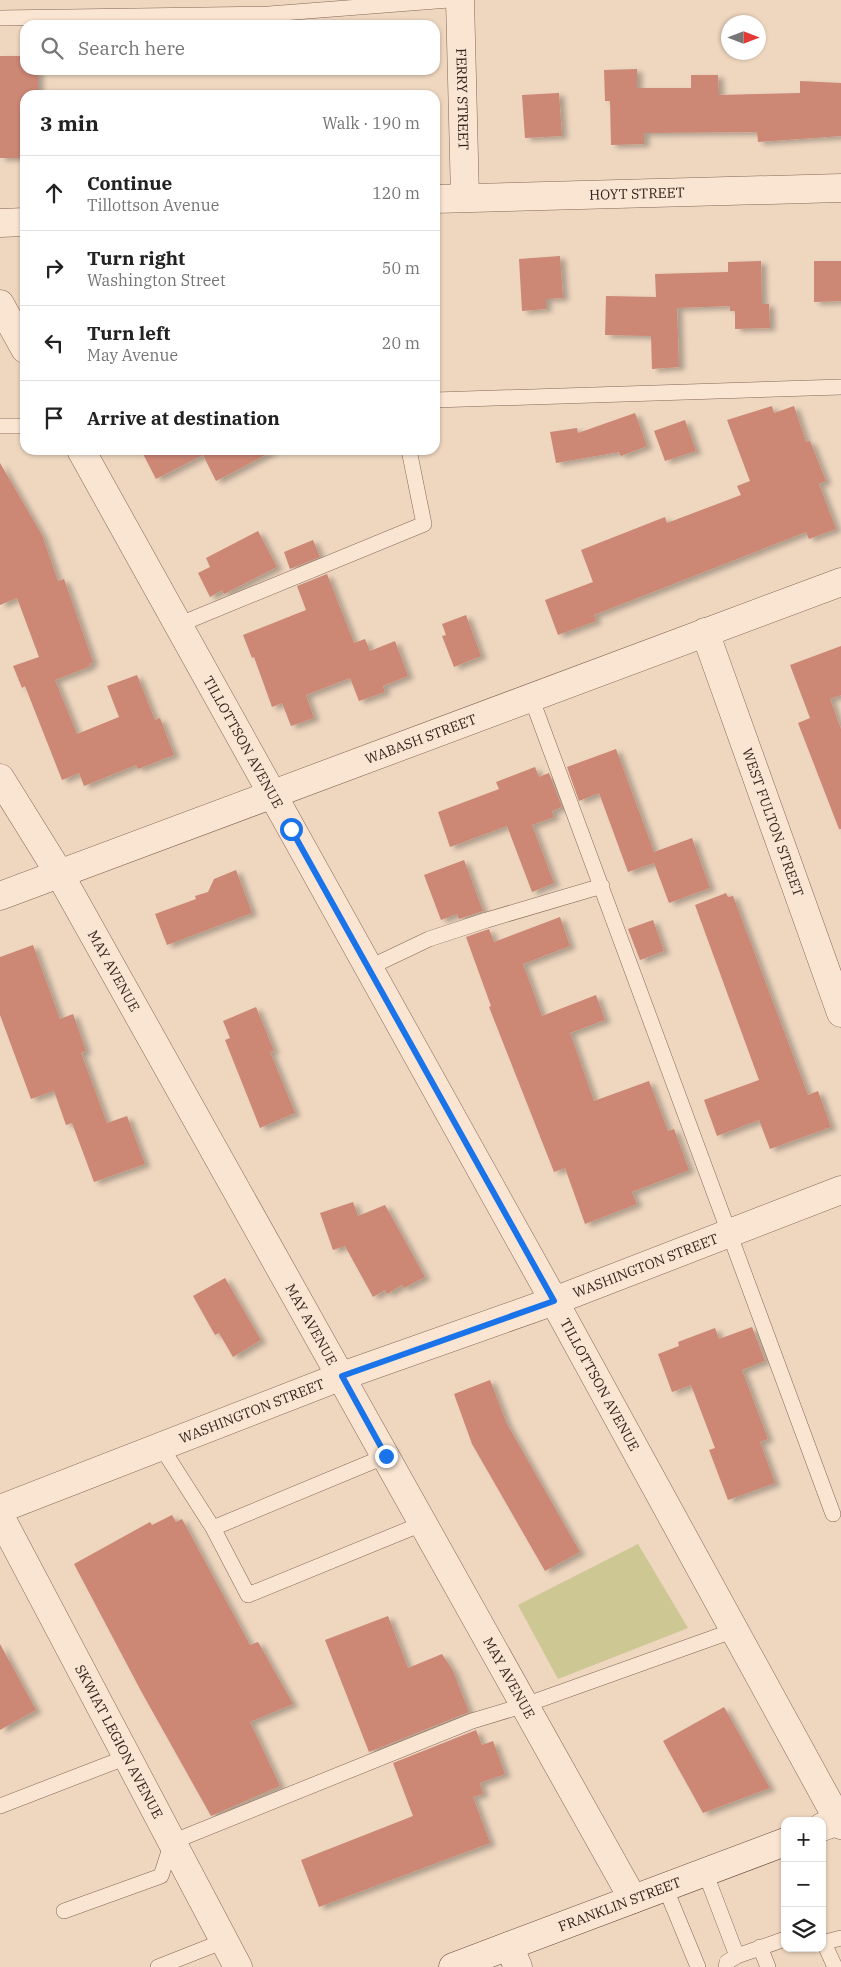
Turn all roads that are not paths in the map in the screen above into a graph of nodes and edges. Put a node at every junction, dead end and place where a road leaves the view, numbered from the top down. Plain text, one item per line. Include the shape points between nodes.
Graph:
1 (448, 0) edge
2 (460, 0) edge
3 (0, 18) edge
4 (841, 188) edge
5 (464, 197) junction
6 (440, 199) edge
7 (20, 222) edge
8 (0, 223) edge
9 (0, 304) edge
10 (20, 341) edge
11 (841, 387) edge
12 (440, 400) edge
13 (0, 426) edge
14 (20, 426) edge
15 (84, 455) edge
16 (410, 455) edge
17 (841, 582) edge
18 (178, 625) junction
19 (705, 632) junction
20 (531, 697) junction
21 (0, 778) edge
22 (271, 793) junction
23 (59, 873) junction
24 (602, 886) junction
25 (0, 896) edge
26 (368, 968) junction
27 (841, 1013) edge
28 (841, 1190) edge
29 (731, 1233) junction
30 (554, 1301) junction
31 (342, 1376) junction
32 (160, 1445) junction
33 (386, 1456) junction
34 (0, 1509) edge
35 (833, 1514) dead end
36 (0, 1516) edge
37 (424, 1523) junction
38 (213, 1528) junction
39 (735, 1630) junction
40 (525, 1706) junction
41 (127, 1757) junction
42 (0, 1806) edge
43 (836, 1823) edge
44 (172, 1842) junction
45 (781, 1844) edge
46 (705, 1872) junction
47 (665, 1887) junction
48 (633, 1899) junction
49 (64, 1911) dead end
50 (841, 1938) edge
51 (781, 1940) edge
52 (224, 1941) junction
53 (826, 1942) edge
54 (760, 1948) junction
55 (826, 1951) edge
56 (513, 1956) edge
57 (737, 1956) junction
58 (831, 1964) edge
59 (158, 1967) edge
60 (238, 1967) edge
61 (453, 1967) edge
62 (698, 1967) edge
63 (726, 1967) edge
64 (768, 1967) edge

1 - 3 lane via 269,14
2 - 5 street, FERRY STREET
4 - 5 street, HOYT STREET
5 - 6 street, HOYT STREET
7 - 8 street
9 - 10 street
11 - 12 lane
13 - 14 lane
15 - 18 street, TILLOTTSON AVENUE
16 - 18 lane via 424,524
17 - 19 street, WABASH STREET
18 - 22 street, TILLOTTSON AVENUE
19 - 20 street, WABASH STREET
19 - 27 street, WEST FULTON STREET
20 - 22 street, WABASH STREET
20 - 24 lane
21 - 23 street, MAY AVENUE
22 - 23 street, WABASH STREET
22 - 26 street, TILLOTTSON AVENUE
23 - 25 street, WABASH STREET
23 - 31 street, MAY AVENUE
24 - 26 lane via 429,939
24 - 29 lane
26 - 30 street, TILLOTTSON AVENUE
28 - 29 street, WASHINGTON STREET
29 - 30 street, WASHINGTON STREET
29 - 35 lane
30 - 31 street, WASHINGTON STREET
30 - 39 street, TILLOTTSON AVENUE
31 - 32 street, WASHINGTON STREET
31 - 33 street, MAY AVENUE
32 - 34 street, WASHINGTON STREET
32 - 38 lane
33 - 37 street, MAY AVENUE
33 - 38 lane
36 - 41 street, SKWIAT LEGION AVENUE
37 - 38 lane via 248,1595
37 - 40 street, MAY AVENUE
39 - 40 lane
39 - 43 street, TILLOTTSON AVENUE
40 - 44 lane via 472,1721
40 - 48 street, MAY AVENUE
41 - 42 lane
41 - 44 street, SKWIAT LEGION AVENUE
44 - 49 lane via 162,1876
44 - 52 street, SKWIAT LEGION AVENUE
45 - 46 street, FRANKLIN STREET
46 - 47 street, FRANKLIN STREET
46 - 57 lane
47 - 48 street, FRANKLIN STREET
47 - 62 lane
48 - 56 street, FRANKLIN STREET
50 - 53 lane
51 - 54 lane
52 - 59 lane
52 - 60 street, SKWIAT LEGION AVENUE
54 - 57 lane
54 - 64 lane
55 - 58 lane
56 - 61 street, FRANKLIN STREET
57 - 63 lane via 727,1962

